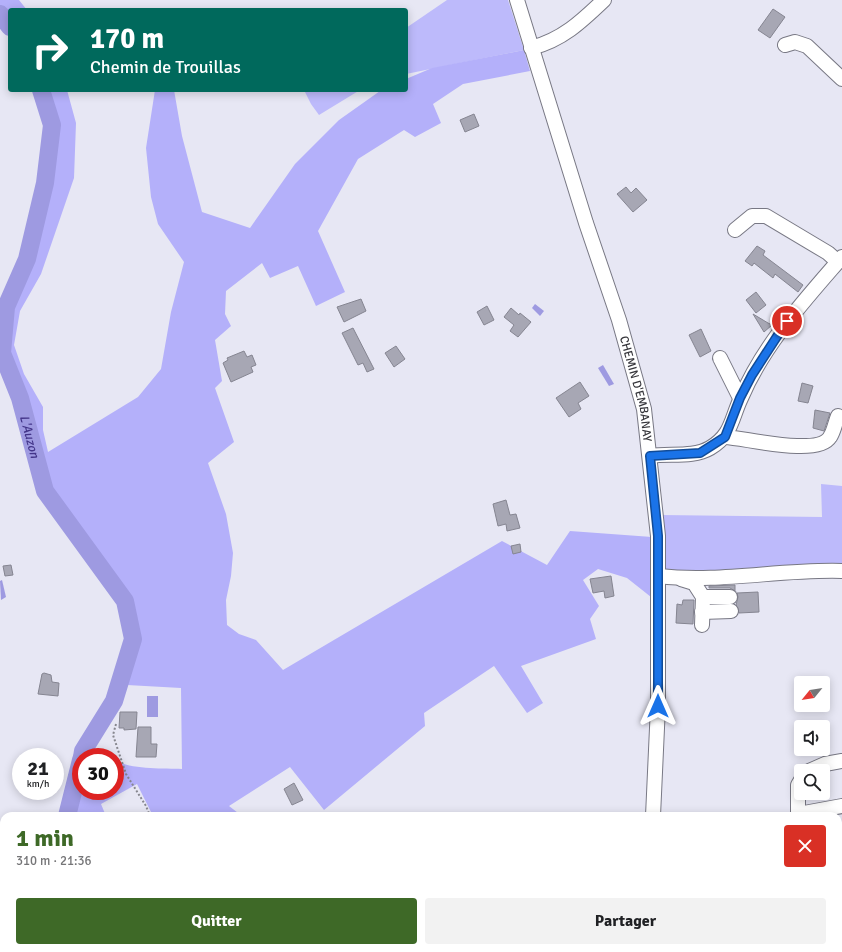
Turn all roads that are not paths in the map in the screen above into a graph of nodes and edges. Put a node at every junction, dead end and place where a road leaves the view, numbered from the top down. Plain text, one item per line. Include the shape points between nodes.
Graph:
1 (517, 0) edge
2 (604, 0) edge
3 (785, 45) dead end
4 (531, 48) junction
5 (842, 79) edge
6 (735, 230) dead end
7 (840, 259) edge
8 (720, 358) dead end
9 (740, 398) junction
10 (838, 416) dead end
11 (725, 437) junction
12 (650, 456) junction
13 (842, 571) edge
14 (659, 576) junction
15 (676, 578) junction
16 (730, 596) dead end
17 (703, 597) junction
18 (731, 611) dead end
19 (842, 761) edge
20 (825, 764) edge
21 (798, 800) edge
22 (842, 806) edge
23 (653, 812) edge
24 (798, 812) edge
25 (809, 812) edge

1 - 4 street, CHEMIN D'EMBANAY
2 - 4 street via 565,35
3 - 5 street via 795,42 807,46
4 - 12 street, CHEMIN D'EMBANAY via 621,328 644,409
6 - 7 street via 752,216 766,216
7 - 9 street via 787,321
8 - 9 street
9 - 11 street
10 - 11 street via 830,438 820,444 803,447
11 - 12 street via 700,453
12 - 14 street, CHEMIN D'EMBANAY
13 - 15 street
14 - 15 street
14 - 23 street, CHEMIN D'EMBANAY via 658,706
15 - 17 street via 694,583
16 - 17 street
17 - 18 street via 702,618
19 - 20 street
21 - 24 street
22 - 25 street

